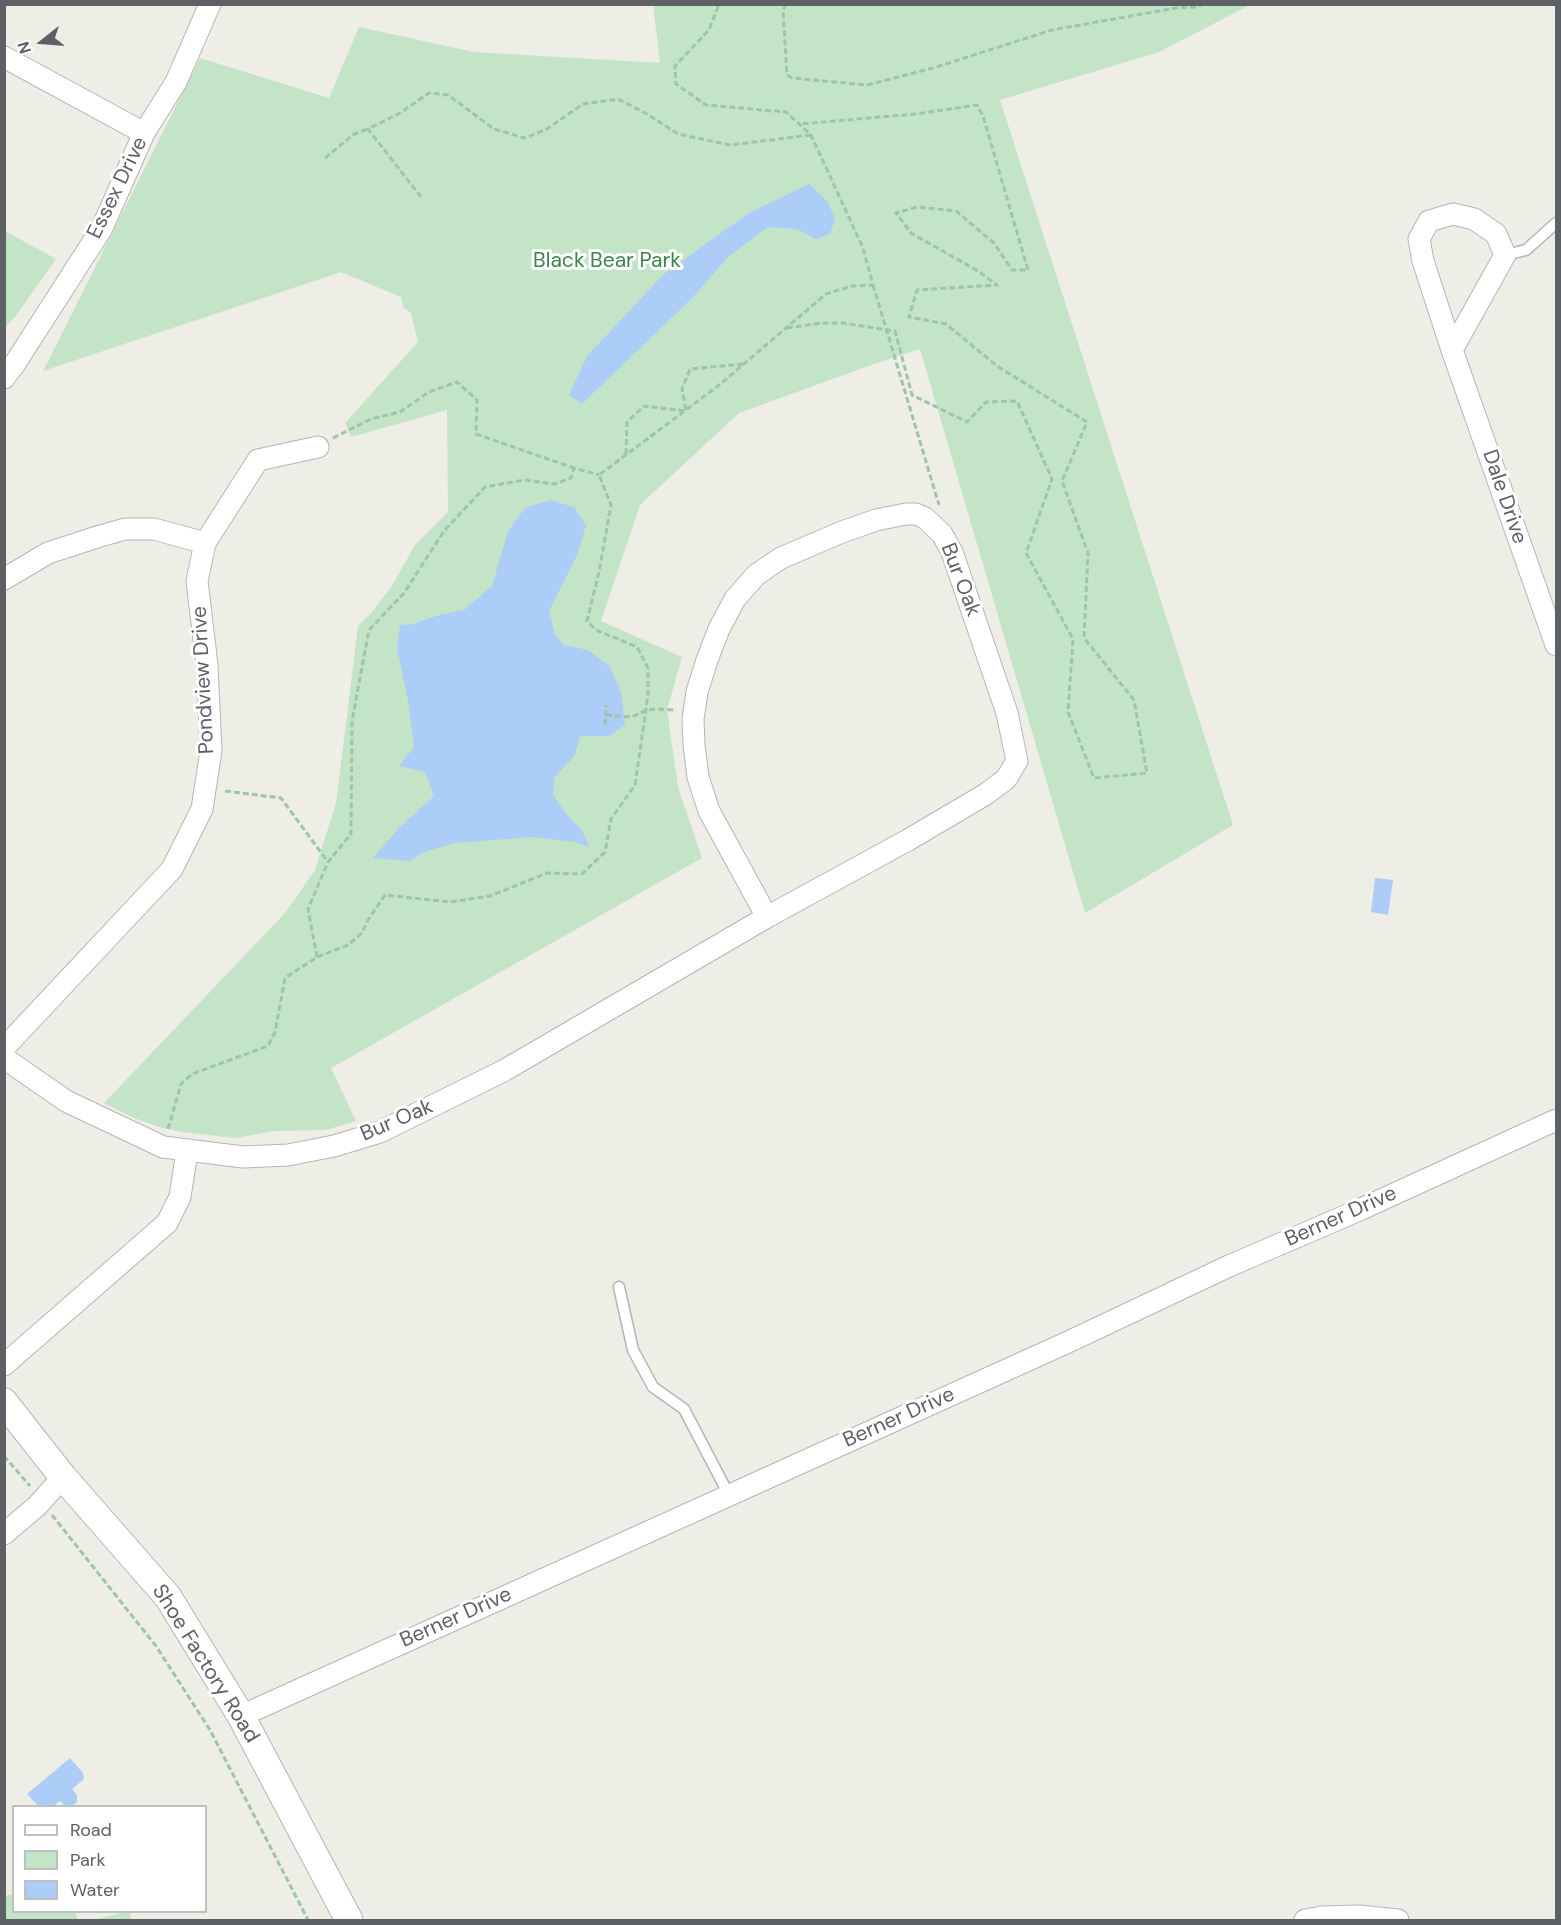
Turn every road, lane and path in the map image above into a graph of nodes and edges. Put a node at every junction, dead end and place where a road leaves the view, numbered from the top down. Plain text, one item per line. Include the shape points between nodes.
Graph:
1 (210, 4) edge
2 (719, 4) edge
3 (786, 4) edge
4 (1204, 4) edge
5 (4, 57) edge
6 (800, 124) junction
7 (368, 129) junction
8 (144, 133) junction
9 (811, 135) junction
10 (325, 158) dead end
11 (421, 197) dead end
12 (1557, 223) edge
13 (1505, 255) junction
14 (873, 285) junction
15 (787, 328) junction
16 (1452, 350) junction
17 (745, 364) junction
18 (8, 372) edge
19 (686, 411) junction
20 (318, 447) joint
21 (626, 455) junction
22 (574, 468) junction
23 (599, 475) junction
24 (930, 523) junction
25 (205, 543) junction
26 (4, 579) edge
27 (1557, 645) edge
28 (606, 705) dead end
29 (646, 710) junction
30 (694, 711) junction
31 (606, 715) junction
32 (605, 725) dead end
33 (205, 788) junction
34 (328, 862) junction
35 (767, 917) junction
36 (317, 957) junction
37 (4, 1048) edge
38 (4, 1058) edge
39 (1557, 1120) edge
40 (163, 1147) junction
41 (187, 1151) junction
42 (618, 1287) dead end
43 (4, 1365) edge
44 (4, 1402) edge
45 (4, 1456) edge
46 (63, 1477) junction
47 (729, 1495) junction
48 (42, 1501) junction
49 (4, 1534) edge
50 (241, 1716) junction
51 (308, 1920) edge
52 (349, 1920) edge
53 (1305, 1920) edge
54 (1398, 1920) edge

1 - 8 street, Essex Drive via 176,82
2 - 6 path via 709,30 675,66 676,84 706,105 786,111
3 - 4 path via 783,10 787,75 867,85 1052,30
5 - 8 street
6 - 9 path
6 - 15 path via 976,105 983,116 1028,270 1012,270 994,243 956,211 917,207 896,213 911,233 997,285 917,290 909,317 946,324 997,366 1087,422 1062,481 1088,553 1084,638 1134,700 1147,773 1094,778 1068,712 1073,639 1026,553 1052,479 1017,401 986,402 967,423 912,395 895,332 821,322
7 - 9 path via 429,93 448,95 494,129 525,138 547,129 583,104 618,99 678,134 730,145
7 - 10 path via 354,134
7 - 11 path
8 - 18 street, Essex Drive via 102,228
9 - 14 path via 863,248
12 - 13 lane via 1526,250
13 - 16 street
13 - 16 street, Dale Drive via 1496,234 1474,219 1453,214 1429,221 1419,239
14 - 15 path via 826,294
14 - 24 path via 940,506
15 - 17 path
16 - 27 street, Dale Drive
17 - 19 path
17 - 19 path via 690,369 681,389
19 - 21 path
19 - 21 path via 644,406 627,422
20 - 22 path via 371,419 400,412 429,392 457,382 477,400 476,434
20 - 25 street, Pondview Drive via 258,460
21 - 23 path
22 - 23 path
22 - 34 path via 571,478 555,484 524,480 485,486 444,531 404,593 369,630 352,721 351,834
23 - 29 path via 611,505 587,621 596,630 637,647 648,668
24 - 30 street, Bur Oak via 916,514 876,520 809,545 756,574 735,599 719,629
24 - 35 street, Bur Oak via 952,552 1007,713 1017,761 1006,779 986,794
25 - 26 street via 154,529 124,529 48,554
25 - 33 street, Pondview Drive via 197,581 207,665 211,751
28 - 31 path
29 - 30 path
29 - 31 path via 632,717
29 - 36 path via 635,785 611,819 605,852 582,874 547,873 490,896 450,902 385,895 362,933 348,945
30 - 35 street, Bur Oak via 698,777 710,811
31 - 32 path
33 - 34 path via 281,798
33 - 37 street, Pondview Drive via 202,810 172,869
34 - 36 path via 308,909
35 - 41 street, Bur Oak via 505,1070 380,1132 288,1155 243,1157
36 - 40 path via 285,978 275,1032 268,1046 192,1074 181,1084
38 - 40 street, Bur Oak via 66,1101
39 - 47 street, Berner Drive
40 - 41 street, Bur Oak
41 - 43 street via 180,1197 166,1223
42 - 47 lane via 633,1350 653,1387 684,1408
44 - 46 street, Shoe Factory Road
45 - 48 path
46 - 48 street
46 - 50 street, Shoe Factory Road via 168,1597
47 - 50 street, Berner Drive
48 - 49 street
48 - 51 path via 156,1646 210,1730
50 - 52 street, Shoe Factory Road
53 - 54 street via 1359,1916

